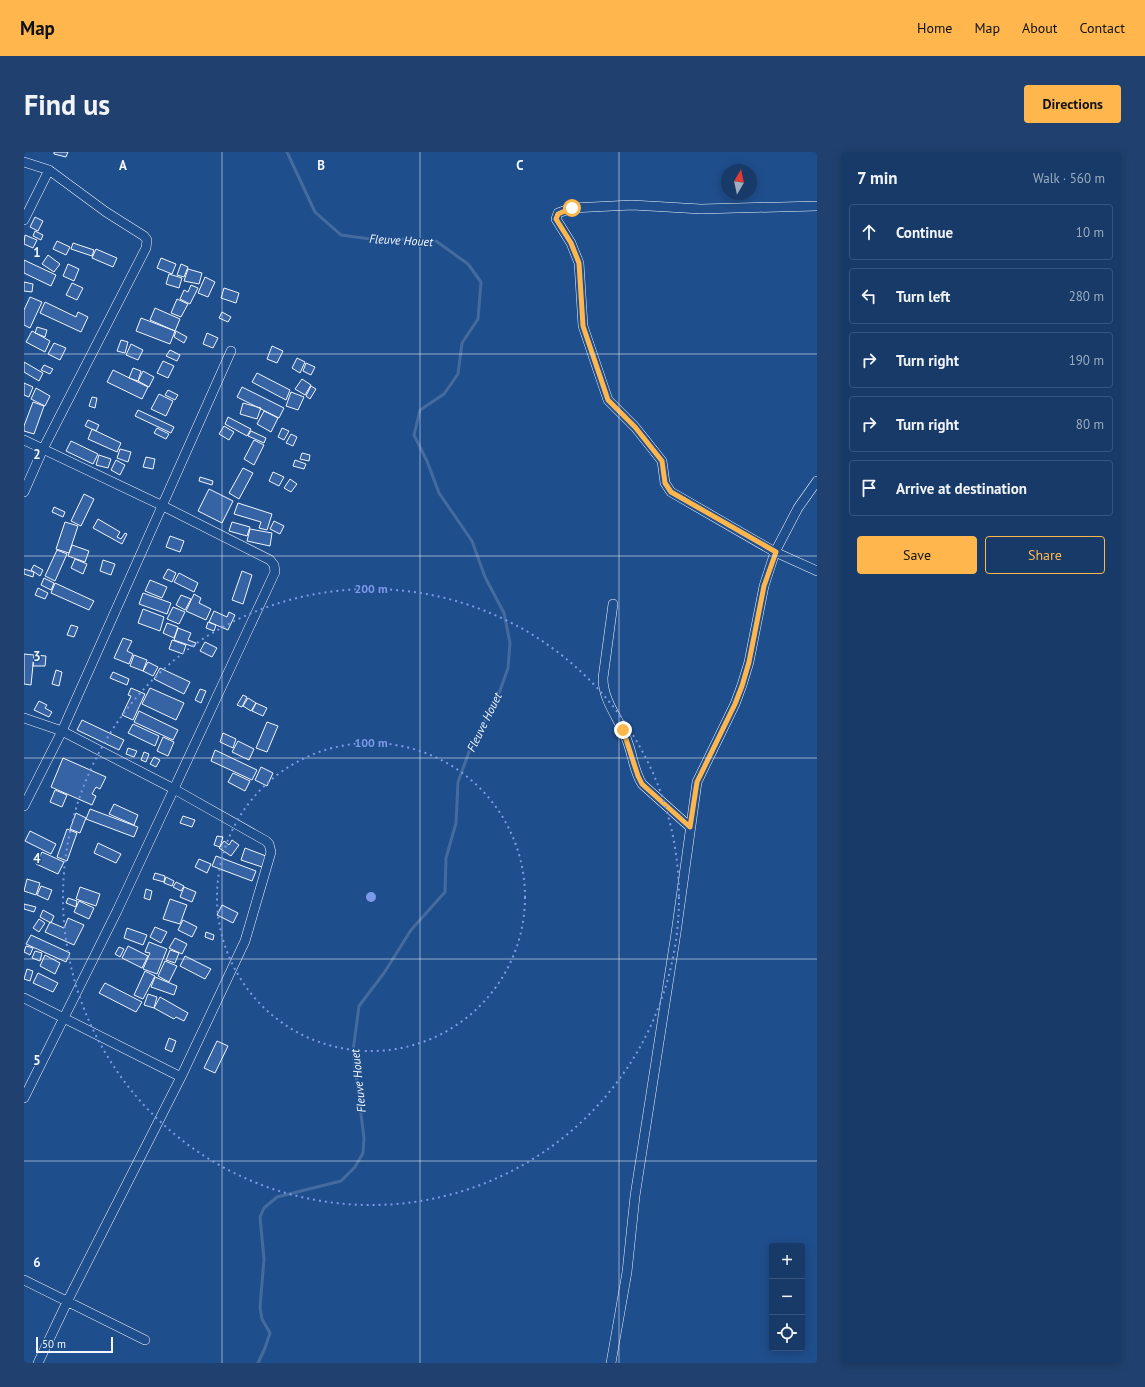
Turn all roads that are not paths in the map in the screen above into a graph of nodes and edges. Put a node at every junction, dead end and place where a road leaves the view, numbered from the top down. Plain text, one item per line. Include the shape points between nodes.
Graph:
1 (24, 162) edge
2 (49, 170) junction
3 (817, 206) edge
4 (24, 220) edge
5 (231, 351) dead end
6 (24, 440) edge
7 (43, 448) junction
8 (816, 484) edge
9 (24, 492) edge
10 (163, 506) junction
11 (776, 552) junction
12 (817, 571) edge
13 (613, 604) dead end
14 (24, 718) edge
15 (62, 731) junction
16 (174, 789) junction
17 (24, 806) edge
18 (690, 827) junction
19 (24, 998) edge
20 (64, 1018) junction
21 (181, 1077) junction
22 (24, 1098) edge
23 (24, 1280) edge
24 (68, 1300) junction
25 (145, 1340) dead end
26 (38, 1363) edge
27 (611, 1363) edge

1 - 2 street
2 - 4 street
2 - 7 street via 144,236 147,244
3 - 11 street via 701,209 632,205 572,208 558,214 556,219 571,243 579,263 583,326 608,400 635,427 662,461 665,483 671,492
5 - 10 street
6 - 7 street
7 - 9 street
7 - 10 street
8 - 11 street via 798,508
10 - 15 street
10 - 16 street via 270,560 275,572
11 - 12 street
11 - 18 street via 764,586 742,686 697,782
13 - 18 street via 603,678 606,699 623,730 642,784
14 - 15 street
15 - 16 street
15 - 17 street
16 - 20 street
16 - 21 street via 266,841 270,852 245,941
18 - 27 street via 635,1196 627,1272
19 - 20 street
20 - 21 street
20 - 22 street
21 - 24 street
23 - 24 street
24 - 25 street
24 - 26 street

